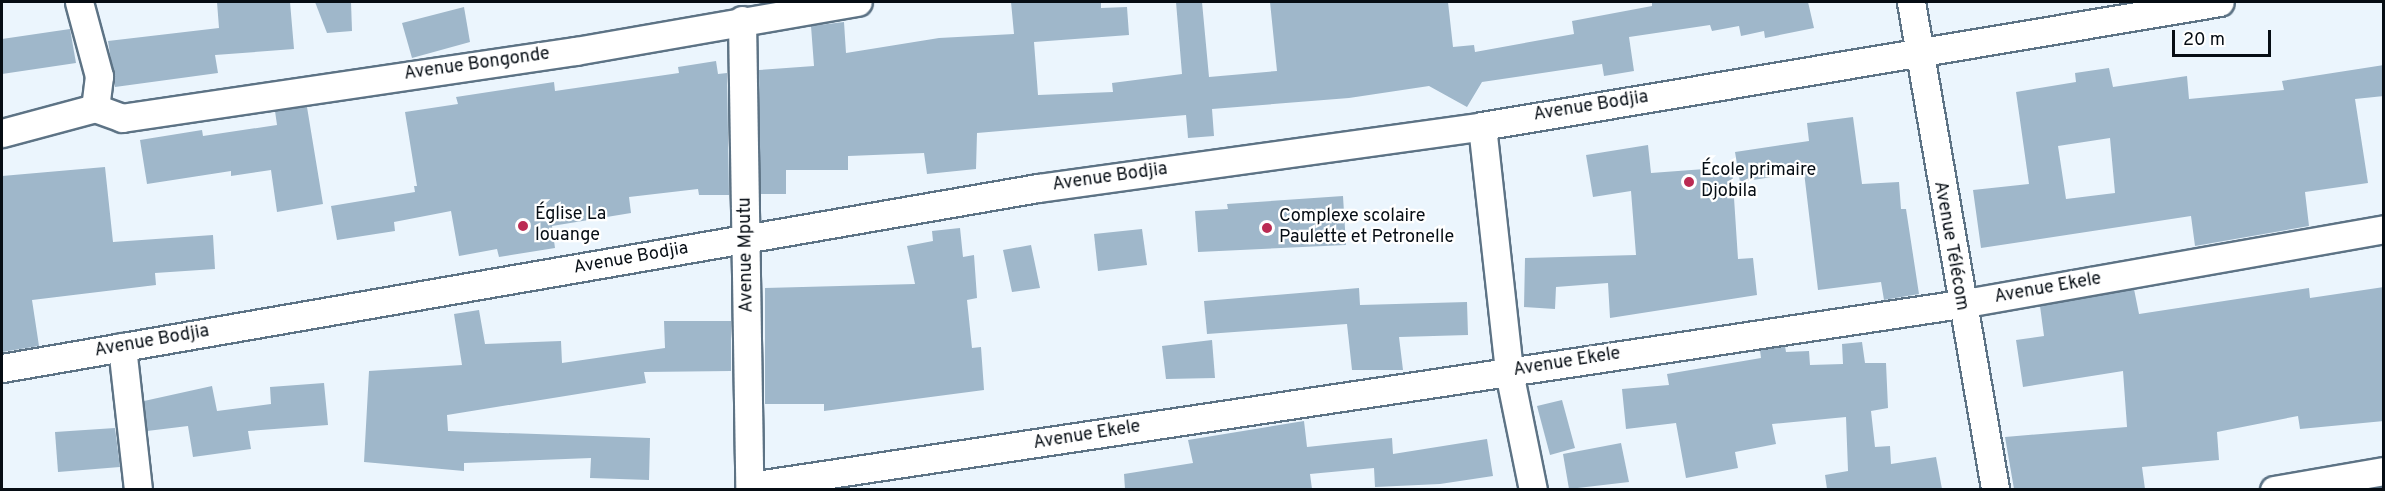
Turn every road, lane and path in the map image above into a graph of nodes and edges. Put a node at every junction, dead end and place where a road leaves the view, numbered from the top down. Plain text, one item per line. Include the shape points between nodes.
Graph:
1 (79, 2) edge
2 (858, 2) edge
3 (1911, 2) edge
4 (2220, 2) edge
5 (742, 20) junction
6 (1918, 53) junction
7 (95, 108) junction
8 (1482, 126) junction
9 (2, 134) edge
10 (2384, 229) edge
11 (747, 239) junction
12 (1960, 304) junction
13 (122, 347) junction
14 (2, 368) edge
15 (1509, 372) junction
16 (2384, 471) edge
17 (749, 488) edge
18 (138, 489) edge
19 (1533, 489) edge
20 (1995, 489) edge
21 (2274, 489) edge

1 - 7 street via 99,76
2 - 5 street, Avenue Bongonde
3 - 6 street, Avenue Télécom
4 - 6 street, Avenue Bodjia
5 - 7 street, Avenue Bongonde via 576,51 122,118
5 - 11 street, Avenue Mputu
6 - 8 street, Avenue Bodjia
6 - 12 street, Avenue Télécom
7 - 9 street
8 - 11 street, Avenue Bodjia via 1038,188
8 - 15 street
10 - 12 street, Avenue Ekele
11 - 13 street, Avenue Bodjia
11 - 17 street, Avenue Mputu
12 - 15 street, Avenue Ekele
12 - 20 street, Avenue Télécom
13 - 14 street, Avenue Bodjia
13 - 18 street
15 - 17 street, Avenue Ekele
15 - 19 street
16 - 21 street

